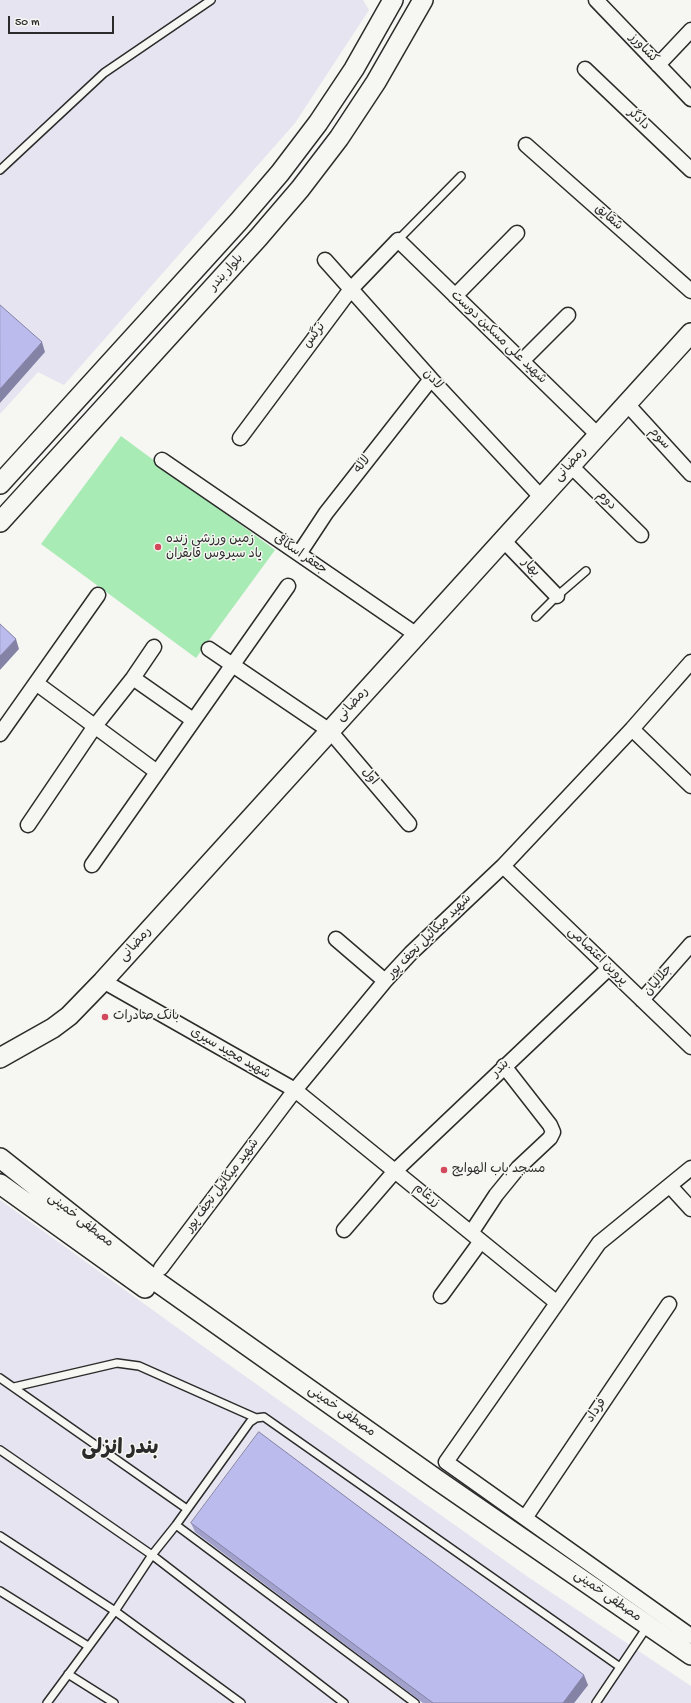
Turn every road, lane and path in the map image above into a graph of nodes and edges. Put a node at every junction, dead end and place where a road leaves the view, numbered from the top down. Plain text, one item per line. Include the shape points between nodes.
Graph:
1 (211, 0) edge
2 (393, 0) edge
3 (423, 0) edge
4 (596, 0) edge
5 (691, 30) edge
6 (658, 65) junction
7 (585, 69) dead end
8 (691, 99) edge
9 (526, 145) dead end
10 (0, 170) edge
11 (691, 170) edge
12 (461, 176) dead end
13 (517, 233) dead end
14 (398, 240) junction
15 (325, 260) dead end
16 (351, 289) junction
17 (691, 291) edge
18 (455, 296) junction
19 (568, 315) dead end
20 (691, 333) edge
21 (522, 362) junction
22 (431, 379) junction
23 (627, 404) junction
24 (61, 416) junction
25 (80, 433) junction
26 (598, 435) junction
27 (240, 438) dead end
28 (162, 460) dead end
29 (571, 466) junction
30 (691, 474) edge
31 (0, 484) edge
32 (542, 498) junction
33 (0, 522) edge
34 (641, 535) dead end
35 (503, 540) junction
36 (299, 554) junction
37 (586, 572) dead end
38 (288, 586) dead end
39 (98, 595) dead end
40 (558, 596) junction
41 (536, 617) dead end
42 (417, 635) junction
43 (154, 647) dead end
44 (209, 649) dead end
45 (691, 662) edge
46 (233, 665) junction
47 (133, 678) junction
48 (36, 683) junction
49 (193, 720) junction
50 (95, 726) junction
51 (632, 729) junction
52 (330, 731) junction
53 (0, 734) edge
54 (157, 772) junction
55 (691, 786) edge
56 (409, 824) dead end
57 (28, 825) dead end
58 (92, 865) dead end
59 (503, 866) junction
60 (336, 939) dead end
61 (691, 944) edge
62 (609, 968) junction
63 (103, 981) junction
64 (385, 981) junction
65 (642, 1000) junction
66 (691, 1048) edge
67 (0, 1058) edge
68 (504, 1066) junction
69 (295, 1090) junction
70 (0, 1158) edge
71 (691, 1168) edge
72 (395, 1171) junction
73 (0, 1184) edge
74 (670, 1186) junction
75 (691, 1210) edge
76 (344, 1230) dead end
77 (476, 1237) junction
78 (161, 1268) dead end
79 (441, 1296) dead end
80 (556, 1302) junction
81 (669, 1304) dead end
82 (0, 1378) edge
83 (14, 1388) junction
84 (256, 1418) junction
85 (0, 1450) edge
86 (187, 1509) junction
87 (524, 1518) junction
88 (176, 1525) junction
89 (0, 1536) edge
90 (152, 1555) junction
91 (0, 1590) edge
92 (115, 1611) junction
93 (643, 1633) junction
94 (691, 1636) edge
95 (88, 1646) junction
96 (691, 1655) edge
97 (691, 1666) edge
98 (620, 1667) junction
99 (68, 1674) junction
100 (47, 1703) edge
101 (114, 1703) edge
102 (241, 1703) edge
103 (344, 1703) edge
104 (415, 1703) edge
105 (596, 1703) edge

1 - 10 lane via 104,73
2 - 24 main road, بلوار بندر via 354,69 280,173
3 - 25 main road, بلوار بندر via 376,82 339,138 300,189
4 - 6 street, کشاورز
5 - 6 street
6 - 8 street, کشاورز
7 - 11 street, دادگر
9 - 17 street, شقایق
12 - 14 lane
13 - 18 street
14 - 16 street, نرگس
14 - 18 street, شهید علی مسکین دوست
15 - 16 street, لادن
16 - 22 street, لادن
16 - 27 street, نرگس
18 - 21 street, شهید علی مسکین دوست
19 - 21 street
20 - 23 main road, رمضانی
21 - 26 street, شهید علی مسکین دوست
22 - 32 street, لادن
22 - 36 street, لاله via 326,513
23 - 26 main road, رمضانی
23 - 30 street, سوم
24 - 25 main road
24 - 31 main road, بلوار بندر
25 - 33 main road, بلوار بندر
26 - 29 main road, رمضانی
28 - 36 street, جعفر اسکافی
29 - 32 main road, رمضانی
29 - 34 street, دوم
32 - 35 main road, رمضانی
35 - 40 street, بهار
35 - 42 main road, رمضانی
36 - 42 street, جعفر اسکافی
37 - 40 lane
38 - 46 street
39 - 48 street
40 - 41 lane
42 - 52 main road, رمضانی
43 - 47 street
44 - 46 street, اول
45 - 51 street, شهید میکائیل نجف پور
46 - 49 street
46 - 52 street, اول
47 - 49 street
47 - 50 street
48 - 50 street
48 - 53 street
49 - 54 street
50 - 54 street
50 - 57 street
51 - 55 street
51 - 59 street, شهید میکائیل نجف پور
52 - 56 street, اول
52 - 63 main road, رمضانی
54 - 58 street
59 - 62 street, پروین اعتصامی
59 - 64 street, شهید میکائیل نجف پور
60 - 64 street
61 - 65 street, جلالیان
62 - 65 street, پروین اعتصامی
62 - 68 street, بندر
63 - 67 main road, رمضانی via 69,1016 53,1028
63 - 69 street, شهید مجید سیری
64 - 69 street, شهید میکائیل نجف پور
65 - 66 street, پروین اعتصامی
68 - 72 street, بندر
68 - 77 street via 553,1132 496,1195
69 - 72 street, زرغام
69 - 78 street, شهید میکائیل نجف پور
70 - 96 main road, مصطفی خمینی via 153,1279
71 - 74 street
72 - 76 street, بندر
72 - 77 street, زرغام
73 - 93 main road, مصطفی خمینی via 172,1307
74 - 75 street
74 - 80 street via 599,1243
77 - 79 street
77 - 80 street, زرغام
80 - 87 street via 446,1462
81 - 87 street, فرداد
82 - 83 lane
83 - 84 lane via 117,1363 139,1366
83 - 86 lane
84 - 86 lane via 250,1422
84 - 98 lane via 264,1417
85 - 90 lane
86 - 88 lane
87 - 94 street
88 - 90 lane
88 - 104 lane
89 - 92 lane
90 - 92 lane
90 - 103 lane
91 - 95 lane
92 - 95 lane
92 - 102 lane
93 - 97 main road, مصطفی خمینی
93 - 98 lane
95 - 99 lane
98 - 105 lane
99 - 100 lane
99 - 101 lane

